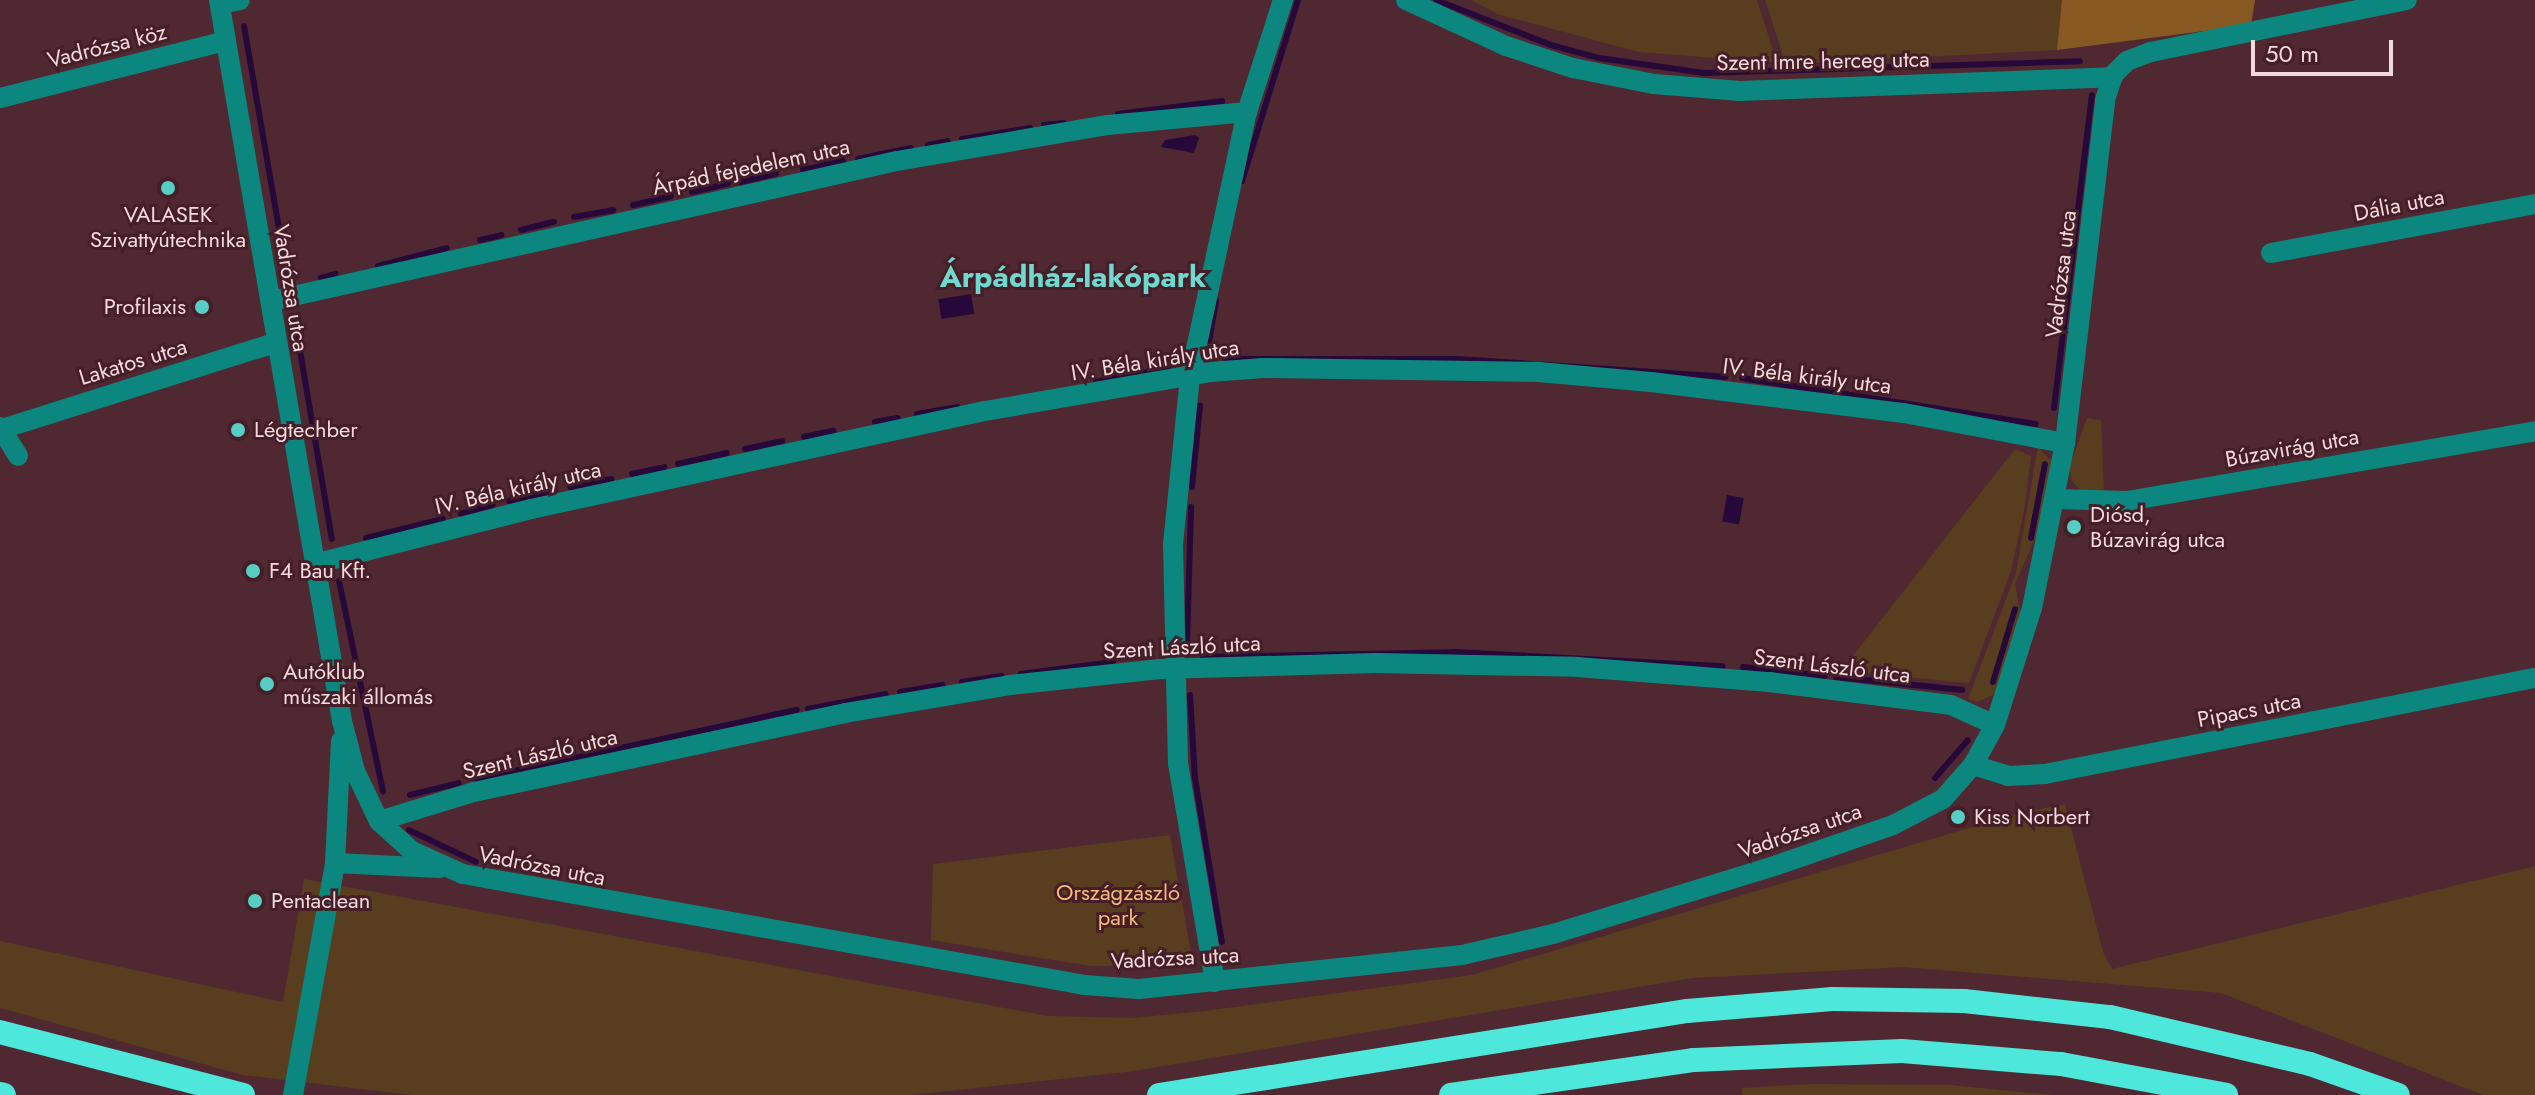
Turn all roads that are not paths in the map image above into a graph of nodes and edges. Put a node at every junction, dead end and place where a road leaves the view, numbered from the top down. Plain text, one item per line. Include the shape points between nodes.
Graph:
1 (1283, 0) edge
2 (1406, 0) edge
3 (2407, 0) edge
4 (226, 1) edge
5 (2367, 4) edge
6 (225, 41) junction
7 (2113, 77) junction
8 (0, 98) edge
9 (1247, 112) junction
10 (2535, 204) edge
11 (2271, 253) dead end
12 (271, 301) junction
13 (275, 343) junction
14 (1190, 377) junction
15 (2, 428) edge
16 (2535, 431) edge
17 (2065, 443) junction
18 (18, 456) dead end
19 (2056, 499) junction
20 (314, 564) junction
21 (1173, 669) junction
22 (2535, 678) edge
23 (342, 721) junction
24 (1995, 725) junction
25 (1973, 765) junction
26 (379, 821) junction
27 (335, 863) junction
28 (366, 865) junction
29 (442, 868) junction
30 (328, 897) junction
31 (1215, 982) junction
32 (0, 1032) edge
33 (243, 1095) edge
34 (293, 1095) edge
35 (1159, 1095) edge
36 (1451, 1095) edge
37 (2226, 1095) edge
38 (2398, 1095) edge

1 - 9 street
2 - 7 street, Szent Imre herceg utca via 1506,46 1573,68 1654,84 1740,91
3 - 5 street
4 - 6 street, Vadrózsa utca
5 - 7 street, Vadrózsa utca via 2127,61
6 - 8 street, Vadrózsa köz
6 - 12 street, Vadrózsa utca
7 - 17 street, Vadrózsa utca via 2105,100
9 - 12 street, Árpád fejedelem utca via 1108,125 897,161
9 - 14 street
10 - 11 street, Dália utca
12 - 13 street, Vadrózsa utca
13 - 15 street, Lakatos utca
13 - 20 street, Vadrózsa utca
14 - 17 street, IV. Béla király utca via 1263,368 1539,372 1889,410
14 - 20 street, IV. Béla király utca via 985,411 761,457
14 - 21 street via 1173,544
15 - 18 street
16 - 19 street, Búzavirág utca via 2127,501
17 - 19 street, Vadrózsa utca
19 - 24 street, Vadrózsa utca via 2032,608
20 - 23 street, Vadrózsa utca
21 - 24 street, Szent László utca via 1376,663 1577,667 1769,682 1951,705
21 - 26 street, Szent László utca via 1010,685 845,713 474,792
21 - 31 street via 1178,764
22 - 25 street, Pipacs utca via 2045,774 2008,776
23 - 26 street, Vadrózsa utca via 355,771
23 - 27 street
24 - 25 street, Vadrózsa utca
25 - 31 street, Vadrózsa utca via 1943,799 1893,825 1553,934 1462,955
26 - 29 street, Vadrózsa utca via 412,851
27 - 28 street
27 - 30 street
28 - 29 street
28 - 30 street
29 - 31 street, Vadrózsa utca via 601,903 1085,985 1139,989
30 - 34 street
32 - 33 highway
35 - 38 highway via 1687,1011 1833,999 1964,1001 2110,1017 2310,1064
36 - 37 highway via 1694,1060 1902,1051 2061,1064

